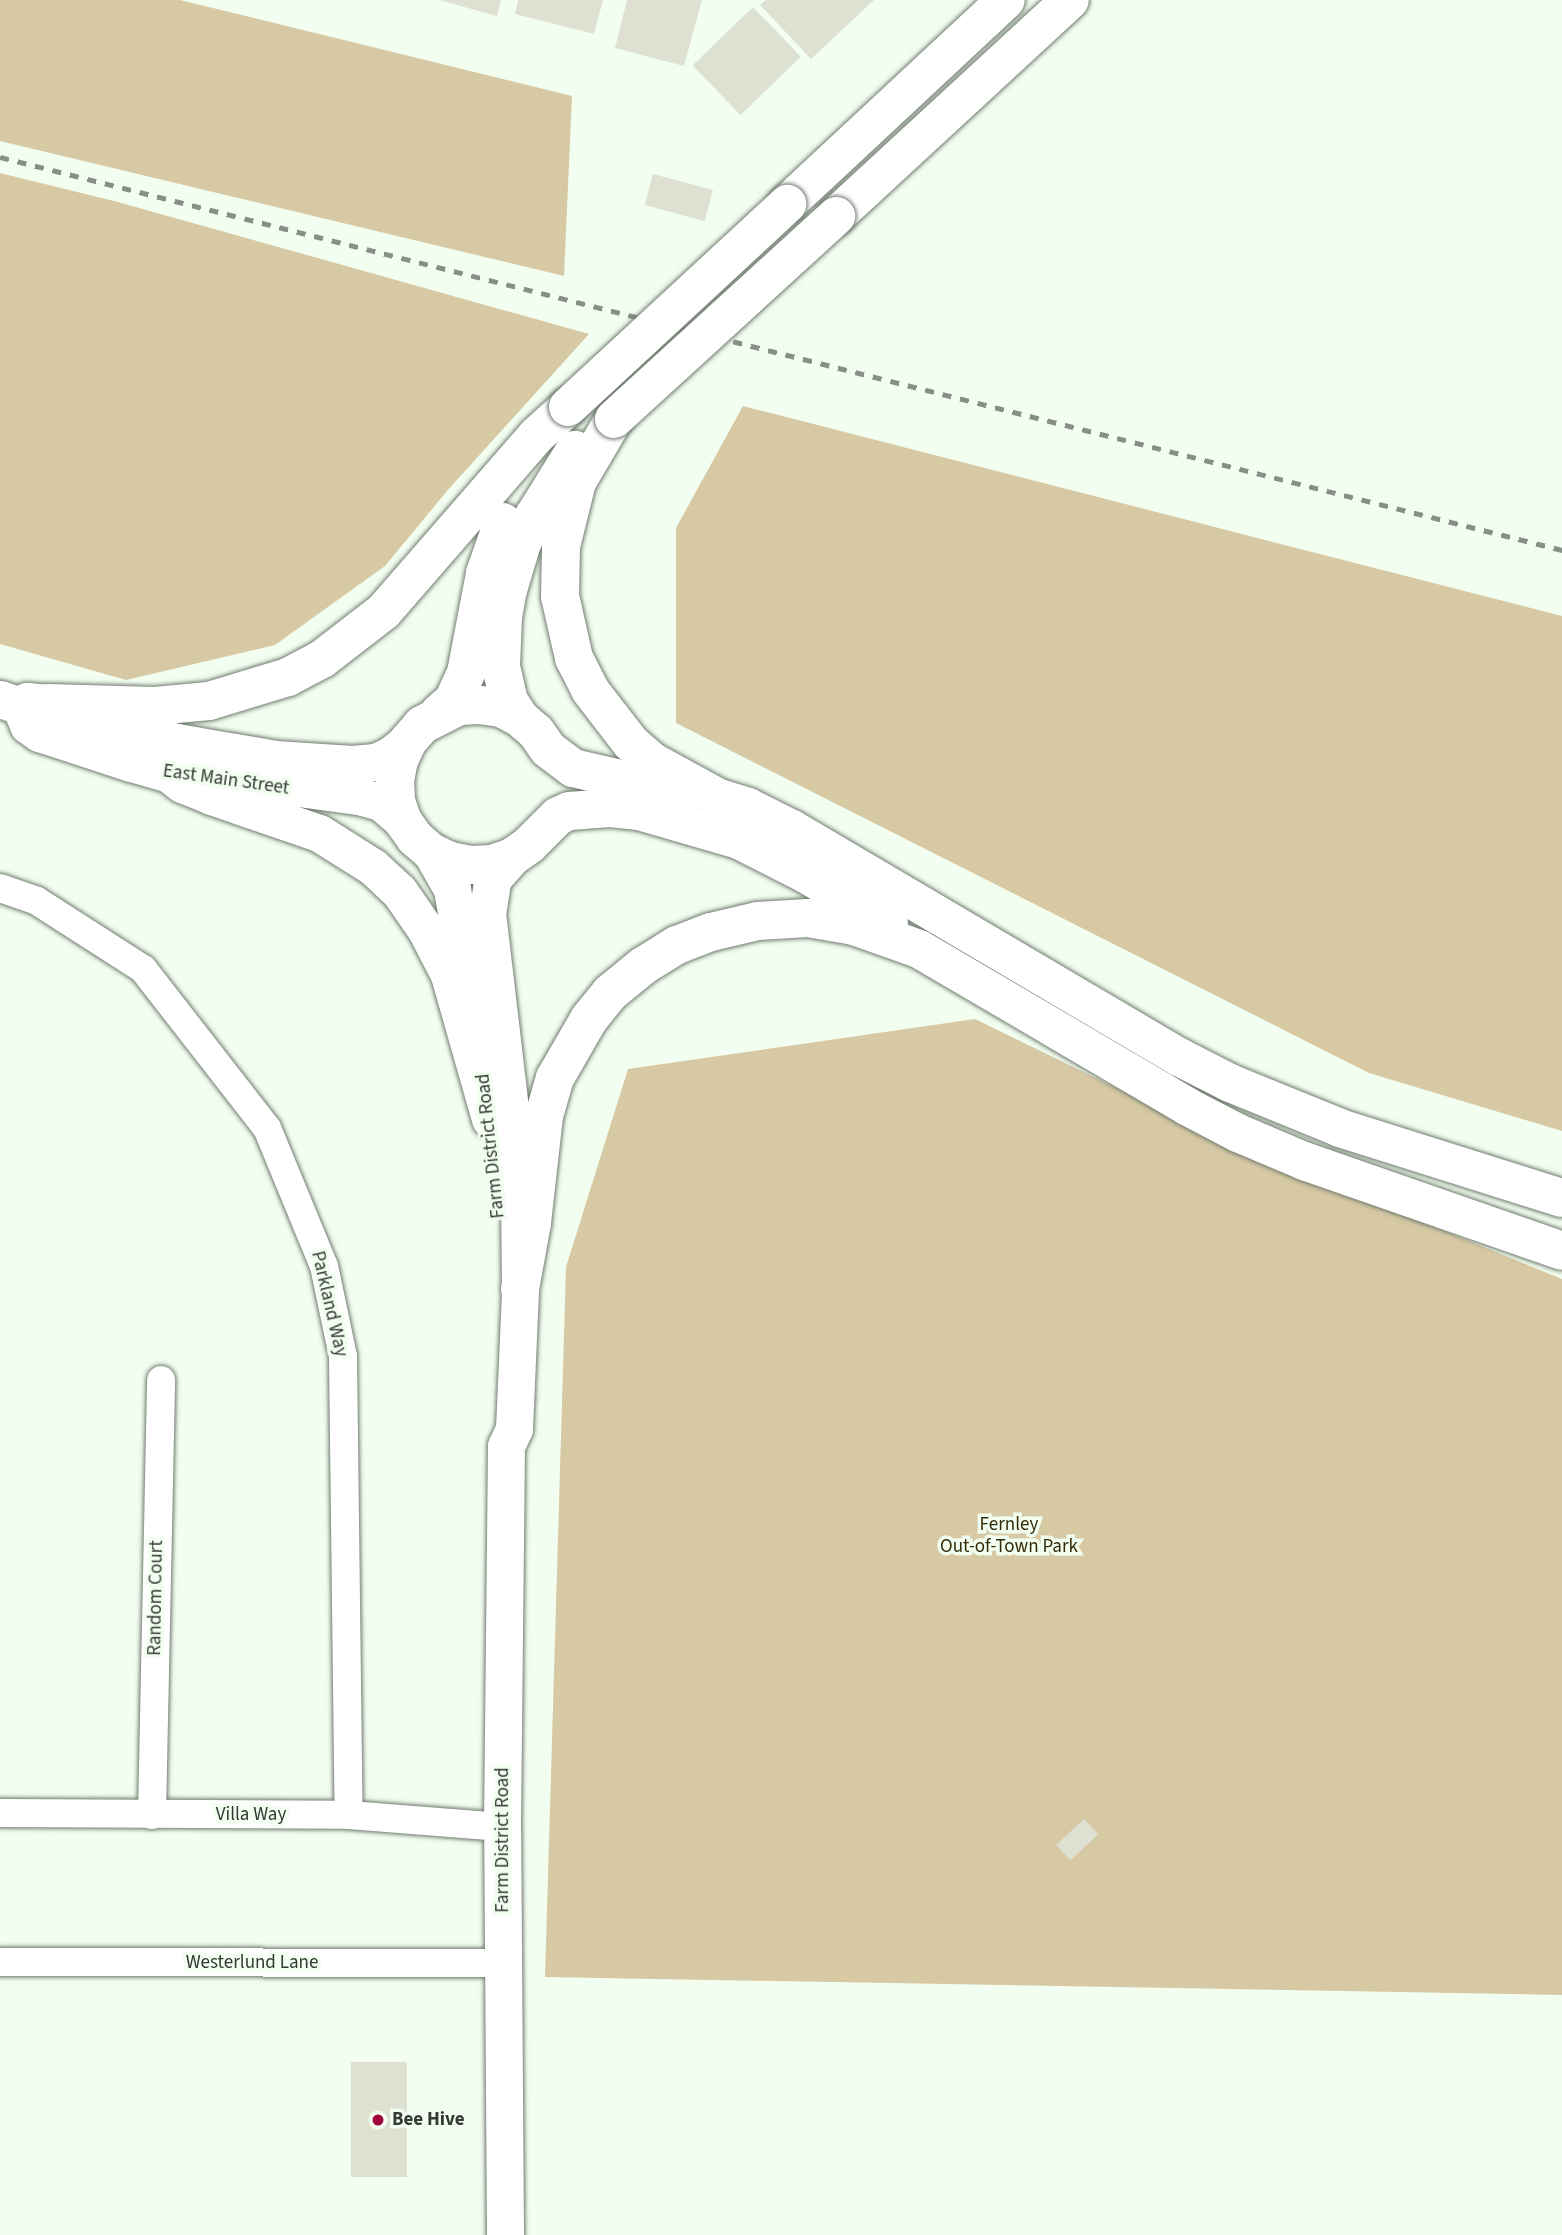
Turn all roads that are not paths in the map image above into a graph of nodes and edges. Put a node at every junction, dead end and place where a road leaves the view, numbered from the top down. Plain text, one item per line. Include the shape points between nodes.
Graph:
1 (1006, 0) edge
2 (1070, 0) edge
3 (568, 407) junction
4 (614, 419) junction
5 (23, 703) edge
6 (439, 713) junction
7 (520, 718) junction
8 (408, 741) junction
9 (548, 749) junction
10 (169, 774) junction
11 (719, 798) junction
12 (403, 821) junction
13 (543, 829) junction
14 (431, 852) junction
15 (512, 857) junction
16 (0, 888) edge
17 (919, 949) junction
18 (490, 1119) junction
19 (1404, 1197) junction
20 (1562, 1198) edge
21 (1562, 1231) edge
22 (1562, 1251) edge
23 (520, 1289) junction
24 (161, 1380) dead end
25 (506, 1446) junction
26 (0, 1813) edge
27 (152, 1815) junction
28 (349, 1815) junction
29 (502, 1827) junction
30 (0, 1962) edge
31 (503, 1963) junction
32 (505, 2235) edge

1 - 3 highway, bridge
2 - 4 highway, bridge
3 - 5 highway via 537,435 384,611 322,659 268,684 209,701 155,706
3 - 6 highway via 501,525 485,573 466,673 453,701
4 - 7 highway via 579,445 563,466 521,547 508,590 501,643 505,688
4 - 11 highway via 577,482 566,520 559,572 564,624 590,691 631,743 653,762
5 - 8 main road, East Main Street via 177,742 275,759 375,762
5 - 10 main road, East Main Street via 28,725 39,733
6 - 7 highway via 480,705
6 - 8 highway
7 - 9 highway
8 - 12 highway via 395,780
9 - 11 highway via 573,768 677,793
9 - 13 highway via 556,790
10 - 12 main road, East Main Street via 358,796 381,803
10 - 18 main road via 211,796 319,833 373,867 399,891 449,975
11 - 20 highway via 792,829 1230,1083 1340,1128
12 - 14 highway
13 - 15 highway
13 - 17 highway via 569,811 610,807 709,828 806,874 889,924
14 - 15 highway via 471,865
14 - 18 main road, Farm District Road via 452,888
15 - 23 main road, Farm District Road via 493,878 487,927 516,1140
16 - 28 street, Parkland Way via 37,901 143,969 267,1128 324,1266 343,1356
17 - 19 highway via 1238,1133
17 - 23 highway via 854,926 808,918 758,921 677,945 610,993 577,1037 555,1078 544,1116
18 - 25 main road, Farm District Road via 500,1203 498,1430
19 - 21 highway
19 - 22 highway
23 - 25 main road, Farm District Road via 514,1429
24 - 27 street, Random Court
25 - 29 main road, Farm District Road
26 - 27 street, Villa Way
27 - 28 street, Villa Way
28 - 29 street, Villa Way
29 - 31 main road, Farm District Road
30 - 31 street, Westerlund Lane
31 - 32 main road, Farm District Road

